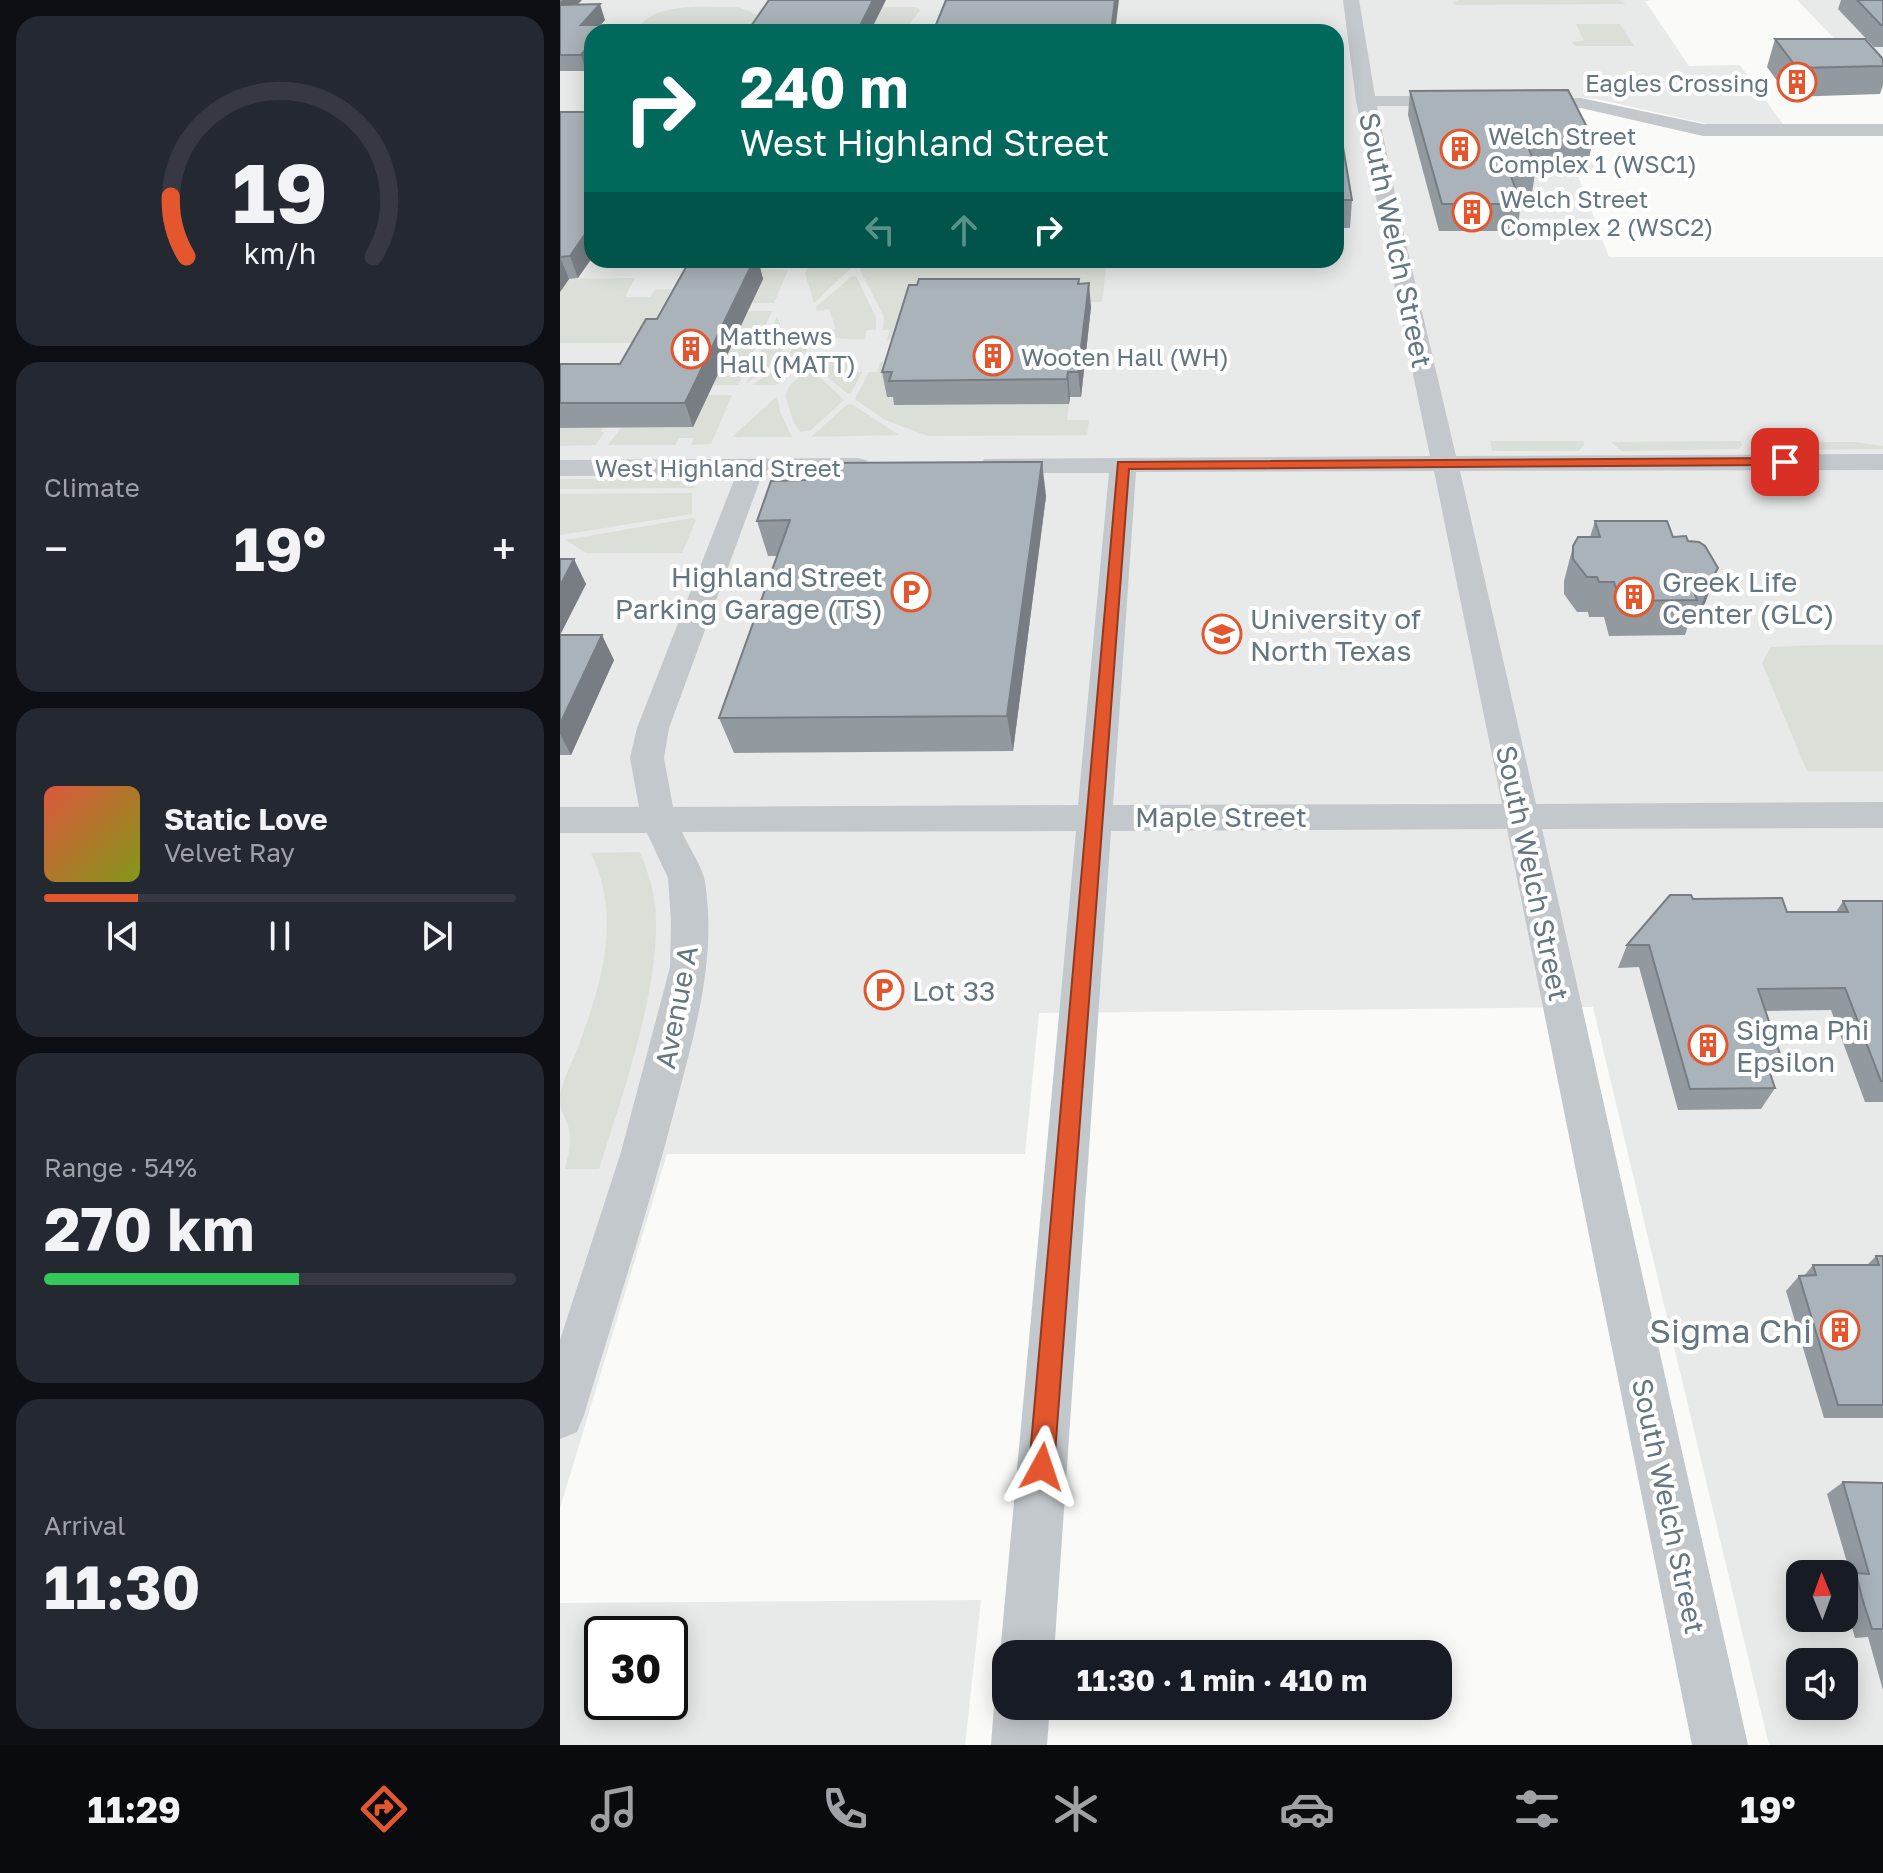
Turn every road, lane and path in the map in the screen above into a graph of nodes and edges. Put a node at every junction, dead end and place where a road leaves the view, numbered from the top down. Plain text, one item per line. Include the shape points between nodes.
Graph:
1 (1351, 0) edge
2 (1365, 101) junction
3 (1471, 101) edge
4 (1515, 101) edge
5 (1883, 130) edge
6 (1883, 462) edge
7 (1446, 463) junction
8 (966, 465) edge
9 (1123, 465) junction
10 (887, 466) edge
11 (752, 467) junction
12 (560, 468) edge
13 (1521, 815) junction
14 (1883, 815) edge
15 (1094, 817) junction
16 (658, 819) junction
17 (560, 820) edge
18 (560, 1415) edge
19 (1028, 1640) edge
20 (1021, 1720) edge
21 (1019, 1745) edge
22 (1720, 1745) edge

1 - 2 street, South Welch Street
2 - 3 street
2 - 7 street, South Welch Street
4 - 5 street via 1581,103 1703,130
6 - 7 street
7 - 9 street
7 - 13 street, South Welch Street
8 - 9 street
9 - 15 street
10 - 11 street, West Highland Street
11 - 12 street, West Highland Street
11 - 16 street, Avenue A via 653,728 647,758
13 - 14 street, Maple Street
13 - 15 street, Maple Street
13 - 22 street, South Welch Street
15 - 16 street, Maple Street
15 - 19 street
16 - 17 street, Maple Street
16 - 18 street, Avenue A via 686,878 689,967 642,1152
20 - 21 street

